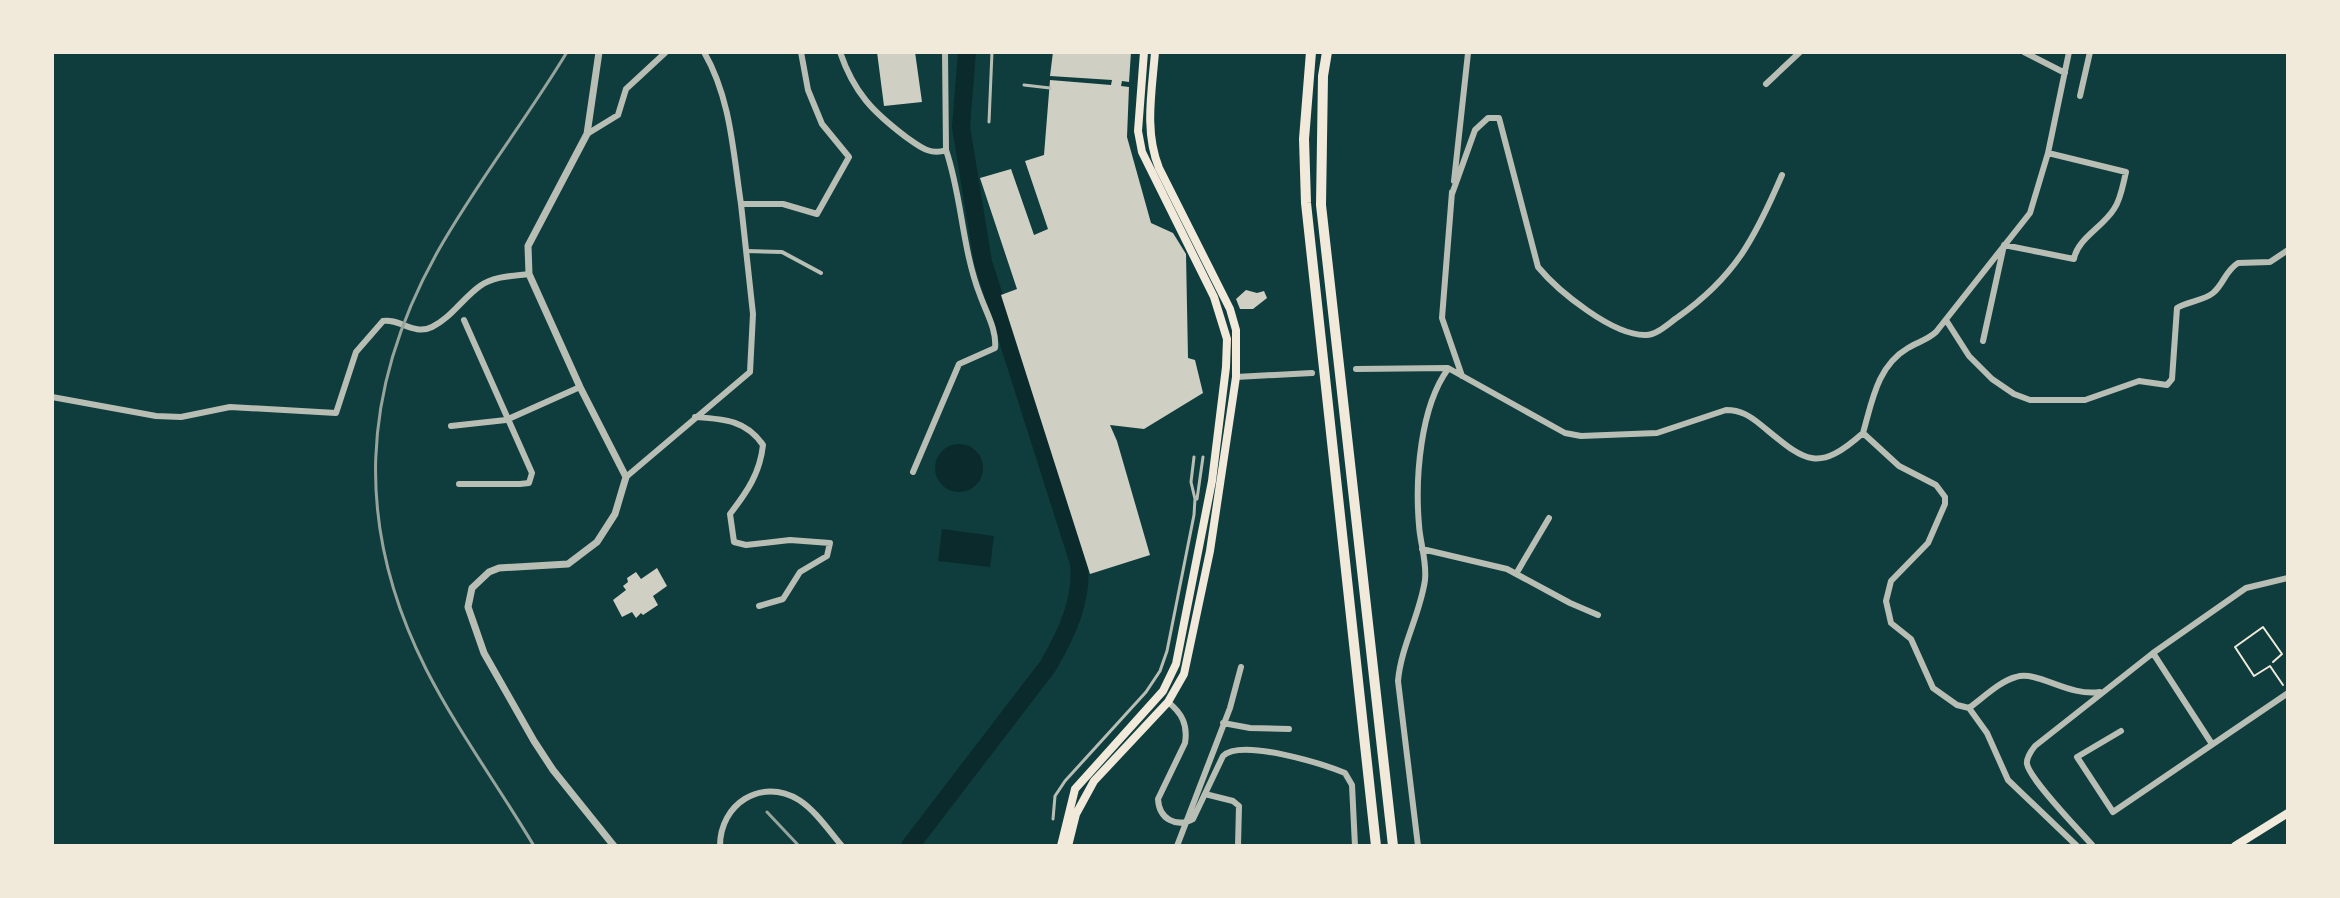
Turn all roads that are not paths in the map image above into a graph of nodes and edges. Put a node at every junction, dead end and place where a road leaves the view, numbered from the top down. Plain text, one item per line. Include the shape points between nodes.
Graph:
1 (599, 52) edge
2 (666, 52) edge
3 (704, 52) edge
4 (801, 52) edge
5 (840, 52) edge
6 (945, 52) edge
7 (992, 52) edge
8 (1144, 52) edge
9 (1155, 52) edge
10 (1311, 52) edge
11 (1327, 52) edge
12 (1800, 52) edge
13 (2024, 52) edge
14 (2069, 52) edge
15 (2090, 52) edge
16 (1468, 53) edge
17 (2065, 73) junction
18 (990, 80) junction
19 (997, 82) dead end
20 (1766, 84) dead end
21 (1024, 85) dead end
22 (1050, 88) dead end
23 (2080, 96) dead end
24 (989, 122) dead end
25 (587, 134) junction
26 (946, 150) junction
27 (2048, 153) junction
28 (1782, 175) dead end
29 (1452, 194) junction
30 (741, 204) junction
31 (2004, 245) junction
32 (2288, 250) edge
33 (746, 251) junction
34 (821, 273) dead end
35 (529, 274) junction
36 (464, 320) dead end
37 (1946, 320) junction
38 (1983, 341) dead end
39 (1448, 368) junction
40 (1356, 369) dead end
41 (1312, 373) dead end
42 (1462, 376) junction
43 (1236, 377) junction
44 (580, 387) junction
45 (52, 397) edge
46 (695, 417) junction
47 (506, 420) junction
48 (451, 426) dead end
49 (1863, 433) junction
50 (1194, 457) dead end
51 (1203, 457) dead end
52 (913, 472) dead end
53 (626, 477) junction
54 (459, 484) dead end
55 (1195, 507) junction
56 (1549, 518) dead end
57 (1422, 549) junction
58 (1516, 574) junction
59 (2288, 578) edge
60 (759, 606) dead end
61 (1598, 615) dead end
62 (2153, 653) junction
63 (1241, 667) dead end
64 (2103, 691) junction
65 (2288, 693) edge
66 (1168, 702) junction
67 (1969, 708) junction
68 (1223, 723) junction
69 (1289, 729) dead end
70 (2121, 731) dead end
71 (2212, 744) junction
72 (1205, 794) junction
73 (2288, 813) edge
74 (1053, 819) dead end
75 (1186, 823) junction
76 (614, 846) edge
77 (720, 846) edge
78 (842, 846) edge
79 (1061, 846) edge
80 (1068, 846) edge
81 (1177, 846) edge
82 (1238, 846) edge
83 (1355, 846) edge
84 (1376, 846) edge
85 (1393, 846) edge
86 (1418, 846) edge
87 (2077, 846) edge
88 (2093, 846) edge
89 (2235, 846) edge

1 - 25 street
2 - 25 street via 626,89 618,115
3 - 30 street via 727,105
4 - 30 street via 822,124 849,157 817,214 783,204
5 - 26 street via 876,114 924,150
6 - 26 street
7 - 18 lane
8 - 79 main road via 1138,131 1142,152 1214,297 1227,339 1226,367 1212,481 1176,664 1163,691 1075,789
9 - 43 main road via 1152,149 1230,309 1236,330
10 - 84 highway via 1304,139 1306,203
11 - 85 highway via 1321,205
12 - 20 street
13 - 17 street
14 - 17 street
15 - 23 street
16 - 29 street
17 - 27 street
18 - 19 lane
18 - 24 lane
21 - 22 lane
25 - 35 street via 528,246
26 - 52 street via 995,348 959,364
27 - 31 street via 2030,213
27 - 31 street via 2126,172 2116,207 2076,249 2074,259
28 - 29 street via 1756,233 1725,278 1646,335 1589,311 1538,267 1499,118 1488,118 1475,130
29 - 42 street via 1442,318
30 - 33 street
31 - 37 street
31 - 38 street
32 - 37 street via 2270,262 2238,263 2211,295 2177,308 2172,379 2167,385 2139,381 2085,400 2030,400 1992,379
33 - 34 street via 782,252
33 - 46 street via 753,314 750,372
35 - 44 street
35 - 45 street via 482,284 433,327 416,330 383,321 356,352 336,413 230,407 181,417 156,416
36 - 47 street
37 - 49 street via 1925,341 1893,360 1880,377
39 - 40 street
39 - 42 street
39 - 57 street via 1439,380 1422,442 1417,494
41 - 43 street
42 - 49 street via 1565,433 1581,436 1657,433 1735,410 1803,458 1823,458 1835,456
43 - 66 main road via 1222,483 1187,664
44 - 47 street
44 - 53 street
46 - 53 street
46 - 60 street via 752,429 763,445 750,489 730,514 734,542 830,543 827,556 800,572 783,599
47 - 48 street
47 - 54 street via 532,479 520,484
49 - 67 street via 1899,466 1944,492 1945,504 1928,543 1891,581 1886,601 1891,623 1911,639 1933,688
50 - 55 lane
51 - 55 lane
53 - 76 street via 615,514 597,542 568,564 489,572 472,588 468,607 484,653 534,741
55 - 74 lane via 1160,671 1065,781 1055,796
56 - 58 street
57 - 58 street
57 - 86 street via 1423,588 1398,681
58 - 61 street
59 - 62 street via 2246,588
62 - 64 street
62 - 71 street
63 - 68 street
64 - 67 street via 2079,694 2027,675 2012,677
64 - 88 street via 2035,746 2027,761 2045,792
65 - 71 street
66 - 75 street via 1183,718 1186,734 1158,808 1171,822
66 - 80 main road via 1094,781 1076,814
67 - 87 street via 2008,780
68 - 69 street
68 - 75 street
70 - 71 street via 2077,757 2113,812
72 - 75 street
72 - 82 street via 1239,806
72 - 83 street via 1229,750 1249,748 1331,767 1352,781
73 - 89 main road
75 - 81 street
77 - 78 street via 720,833 733,807 759,793 797,799

